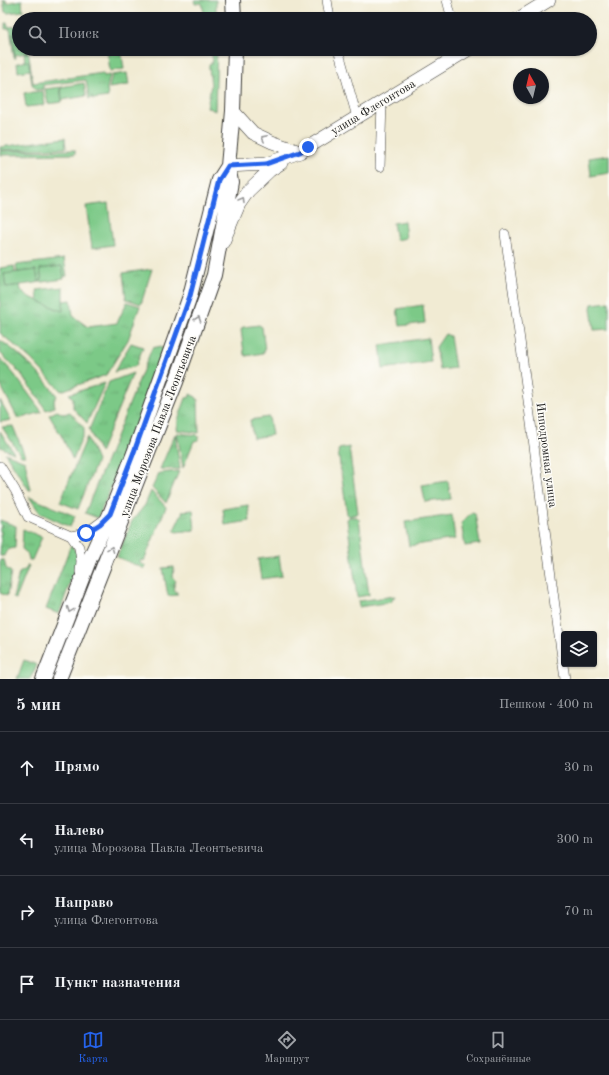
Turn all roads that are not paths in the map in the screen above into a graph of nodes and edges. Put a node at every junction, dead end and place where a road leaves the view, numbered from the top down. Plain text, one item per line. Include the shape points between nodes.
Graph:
1 (233, 0) edge
2 (327, 0) edge
3 (447, 0) edge
4 (549, 0) edge
5 (234, 12) edge
6 (329, 12) edge
7 (450, 12) edge
8 (529, 12) edge
9 (235, 56) edge
10 (340, 56) edge
11 (455, 56) edge
12 (382, 102) junction
13 (233, 111) junction
14 (357, 117) junction
15 (300, 152) junction
16 (228, 166) junction
17 (380, 167) dead end
18 (505, 234) dead end
19 (216, 262) junction
20 (0, 466) edge
21 (110, 514) junction
22 (71, 536) junction
23 (80, 586) junction
24 (43, 679) edge
25 (58, 679) edge
26 (565, 679) edge

1 - 5 main road
2 - 6 street
3 - 7 street
4 - 8 street
9 - 13 main road, улица Морозова Павла Леонтьевича
10 - 14 street
11 - 12 street, улица Флегонтова
12 - 14 street, улица Флегонтова
12 - 17 street
15 -> 13 street via 253,133
13 - 16 main road, улица Морозова Павла Леонтьевича
14 - 15 street, улица Флегонтова
15 - 16 street, улица Флегонтова via 266,164
19 -> 15 street via 224,238 248,191 270,170
16 - 19 main road, улица Морозова Павла Леонтьевича via 231,182
16 - 21 main road, улица Морозова Павла Леонтьевича via 219,180 190,296
18 - 26 street, Ипподромная улица
25 -> 19 main road, улица Морозова Павла Леонтьевича via 173,388
20 - 22 street via 16,490 28,517
21 - 22 street via 86,533
21 - 23 main road, улица Морозова Павла Леонтьевича
22 - 23 street via 79,547
23 -> 24 main road, улица Морозова Павла Леонтьевича

